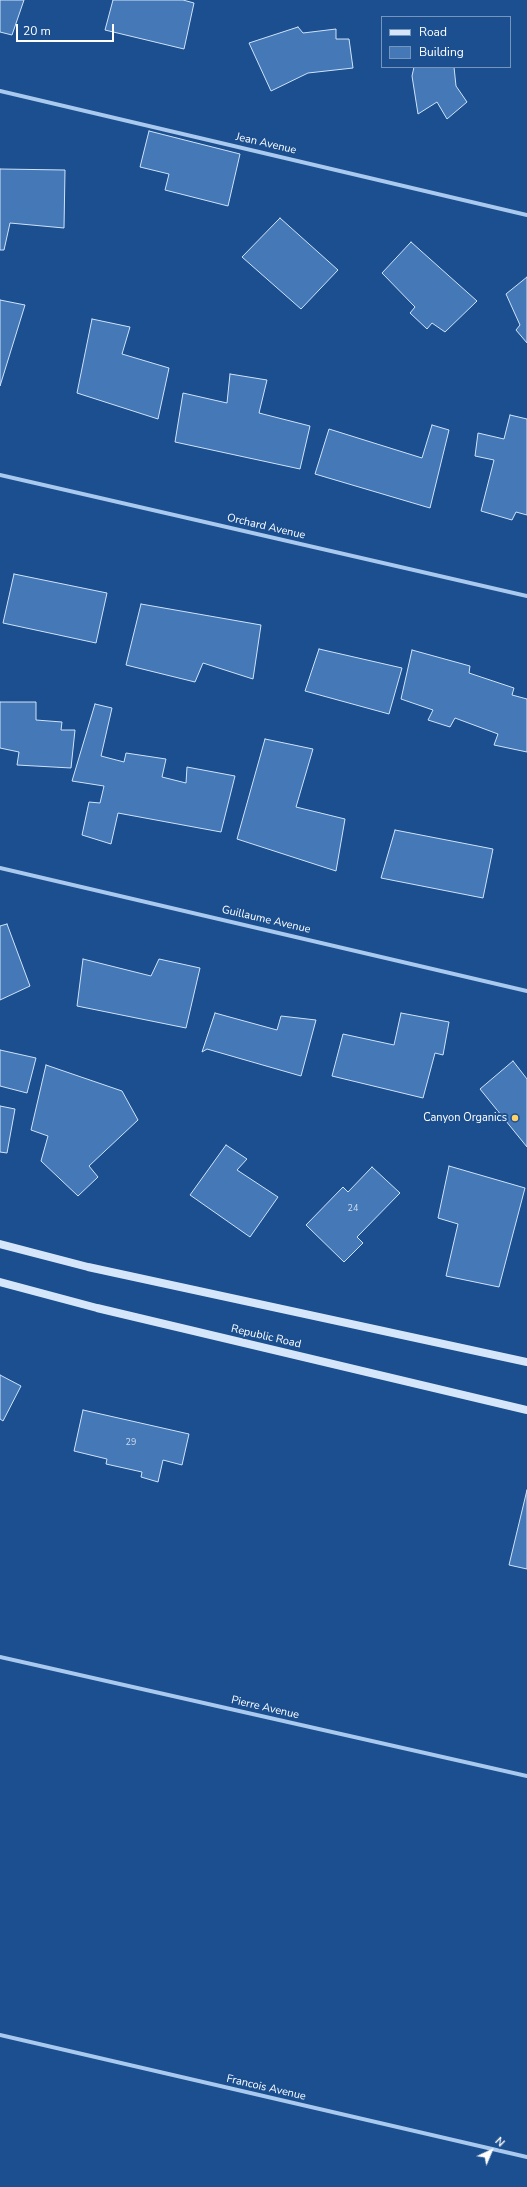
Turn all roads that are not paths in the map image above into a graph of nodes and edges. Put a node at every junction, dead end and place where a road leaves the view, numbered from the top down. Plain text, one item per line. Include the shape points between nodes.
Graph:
1 (0, 91) edge
2 (527, 215) edge
3 (0, 475) edge
4 (527, 596) edge
5 (0, 868) edge
6 (527, 990) edge
7 (0, 1244) edge
8 (0, 1282) edge
9 (527, 1362) edge
10 (527, 1410) edge
11 (0, 1657) edge
12 (527, 1776) edge
13 (0, 2035) edge
14 (527, 2157) edge

1 - 2 street, Jean Avenue
3 - 4 street, Orchard Avenue
5 - 6 street, Guillaume Avenue
7 - 9 main road via 88,1266
8 - 10 main road, Republic Road via 97,1308
11 - 12 street, Pierre Avenue
13 - 14 street, Francois Avenue

